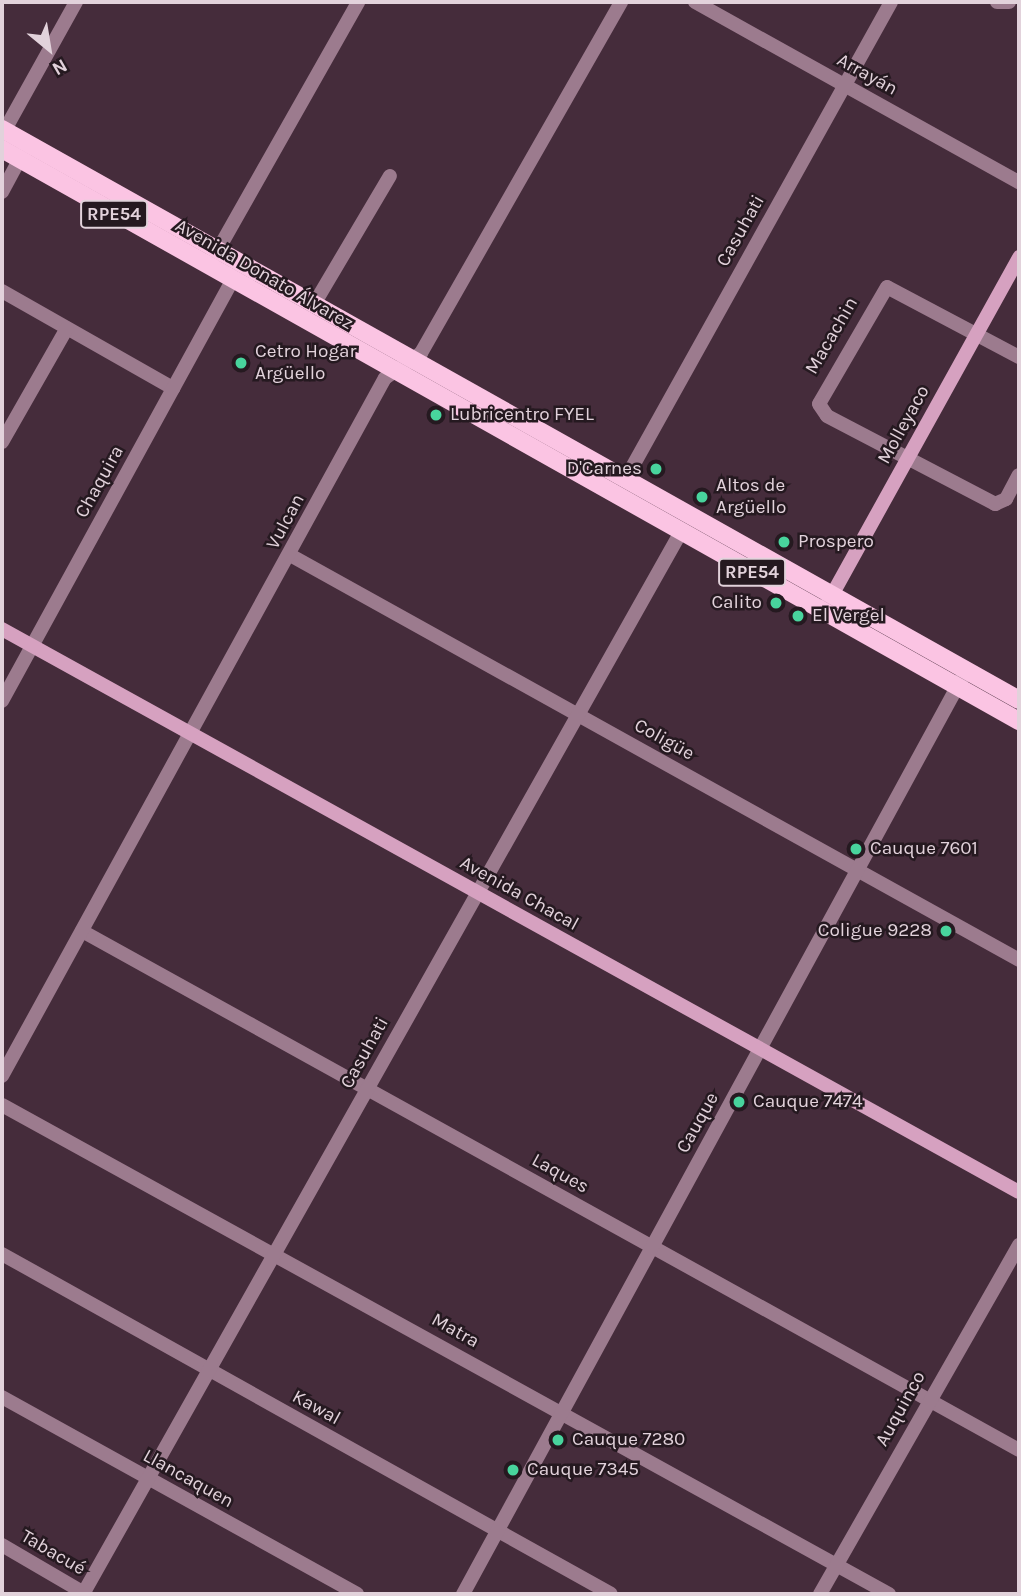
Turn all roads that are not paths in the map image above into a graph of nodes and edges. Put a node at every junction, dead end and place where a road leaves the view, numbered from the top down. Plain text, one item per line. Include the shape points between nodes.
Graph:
1 (76, 2) edge
2 (358, 2) edge
3 (621, 2) edge
4 (695, 2) edge
5 (891, 2) edge
6 (997, 2) edge
7 (1009, 2) edge
8 (845, 85) junction
9 (2, 131) edge
10 (2, 149) edge
11 (24, 152) junction
12 (390, 176) dead end
13 (1019, 182) edge
14 (2, 192) edge
15 (217, 251) junction
16 (1019, 257) edge
17 (209, 268) junction
18 (232, 281) junction
19 (2, 291) edge
20 (313, 306) junction
21 (67, 328) junction
22 (977, 333) junction
23 (1019, 357) edge
24 (413, 361) junction
25 (391, 371) junction
26 (173, 388) junction
27 (2, 442) edge
28 (907, 458) junction
29 (1019, 475) edge
30 (625, 480) junction
31 (681, 532) junction
32 (290, 555) junction
33 (828, 604) junction
34 (2, 629) edge
35 (32, 646) junction
36 (966, 670) junction
37 (957, 687) junction
38 (1019, 700) edge
39 (2, 701) edge
40 (577, 713) junction
41 (1019, 721) edge
42 (190, 736) junction
43 (858, 870) junction
44 (477, 892) junction
45 (82, 931) junction
46 (1019, 960) edge
47 (760, 1049) junction
48 (2, 1076) edge
49 (367, 1089) junction
50 (2, 1105) edge
51 (1019, 1192) edge
52 (1019, 1245) edge
53 (652, 1247) junction
54 (275, 1253) junction
55 (2, 1254) edge
56 (209, 1370) junction
57 (2, 1397) edge
58 (929, 1400) junction
59 (562, 1413) junction
60 (1019, 1450) edge
61 (148, 1479) junction
62 (497, 1531) junction
63 (2, 1545) edge
64 (836, 1565) junction
65 (84, 1594) edge
66 (356, 1594) edge
67 (463, 1594) edge
68 (611, 1594) edge
69 (820, 1594) edge
70 (889, 1594) edge

1 - 9 street
2 - 15 street
3 - 24 street
4 - 8 street, Arrayán
5 - 8 street, Casuhati
6 - 7 street
8 - 13 street, Arrayán
8 - 30 street, Casuhati
9 - 11 main road, Avenida Donato Álvarez / RPE54
10 - 11 main road, Avenida Donato Álvarez / RPE54
11 - 14 street
11 - 15 main road, Avenida Donato Álvarez / RPE54
11 - 17 main road, Avenida Donato Álvarez / RPE54
12 - 20 street
15 - 17 street
15 - 20 main road, Avenida Donato Álvarez / RPE54
16 - 22 main road, Molleyaco
17 - 18 main road, Avenida Donato Álvarez / RPE54
18 - 25 main road, Avenida Donato Álvarez / RPE54
18 - 26 street, Chaquira
19 - 21 street
20 - 24 main road, Avenida Donato Álvarez / RPE54
21 - 26 street
21 - 27 street
22 - 23 street
22 - 28 main road, Molleyaco
22 - 28 street, Macachin via 887,287 819,397 827,416
24 - 25 street
24 - 30 main road, Avenida Donato Álvarez / RPE54
25 - 31 main road, Avenida Donato Álvarez / RPE54
25 - 32 street, Vulcan
26 - 35 street, Chaquira
28 - 29 street via 995,504 1006,499
28 - 33 main road, Molleyaco
30 - 33 main road, Avenida Donato Álvarez / RPE54
31 - 33 main road, Avenida Donato Álvarez / RPE54
31 - 40 street, Casuhati
32 - 40 street, Coligüe
32 - 42 street, Vulcan
33 - 36 main road, Avenida Donato Álvarez / RPE54
33 - 37 main road, Avenida Donato Álvarez / RPE54
34 - 35 main road, Avenida Chacal
35 - 39 street, Chaquira
35 - 42 main road, Avenida Chacal
36 - 37 street, Cauque
36 - 38 main road, Avenida Donato Álvarez / RPE54
37 - 41 main road, Avenida Donato Álvarez / RPE54
37 - 43 street, Cauque
40 - 43 street, Coligüe
40 - 44 street, Casuhati
42 - 44 main road, Avenida Chacal
42 - 45 street, Vulcan
43 - 46 street, Coligüe
43 - 47 street, Cauque
44 - 47 main road, Avenida Chacal
44 - 49 street, Casuhati
45 - 48 street, Vulcan
45 - 49 street, Laques
47 - 51 main road, Avenida Chacal
47 - 53 street, Cauque
49 - 53 street, Laques
49 - 54 street, Casuhati
50 - 54 street, Matra
52 - 58 street, Auquinco
53 - 58 street, Laques
53 - 59 street, Cauque
54 - 56 street, Casuhati
54 - 59 street, Matra
55 - 56 street, Kawal
56 - 61 street, Casuhati
56 - 62 street, Kawal
57 - 61 street, Llancaquen
58 - 60 street, Laques
58 - 64 street, Auquinco
59 - 62 street, Cauque
59 - 64 street, Matra
61 - 65 street, Casuhati
61 - 66 street, Llancaquen
62 - 67 street, Cauque
62 - 68 street, Kawal
63 - 65 street, Tabacué
64 - 69 street, Auquinco
64 - 70 street, Matra

